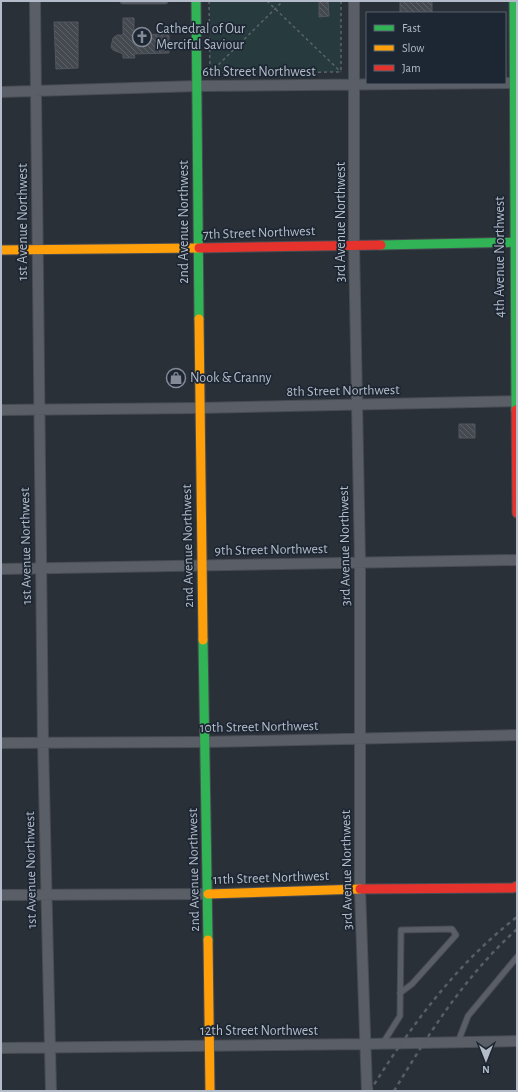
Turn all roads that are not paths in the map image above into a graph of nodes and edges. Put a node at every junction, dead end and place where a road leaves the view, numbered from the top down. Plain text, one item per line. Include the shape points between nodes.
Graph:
1 (35, 1) edge
2 (123, 1) edge
3 (164, 1) edge
4 (196, 1) edge
5 (354, 1) edge
6 (514, 1) edge
7 (506, 83) edge
8 (516, 83) edge
9 (436, 84) edge
10 (355, 85) junction
11 (198, 86) junction
12 (36, 91) junction
13 (1, 92) edge
14 (515, 242) edge
15 (354, 244) junction
16 (197, 248) junction
17 (37, 249) junction
18 (1, 250) edge
19 (517, 401) edge
20 (357, 405) junction
21 (199, 408) junction
22 (39, 409) junction
23 (1, 410) edge
24 (517, 513) edge
25 (517, 560) edge
26 (360, 562) junction
27 (202, 566) junction
28 (40, 568) junction
29 (1, 569) edge
30 (517, 735) edge
31 (360, 739) junction
32 (43, 742) junction
33 (206, 742) junction
34 (1, 743) edge
35 (517, 886) edge
36 (360, 889) junction
37 (45, 894) junction
38 (208, 894) junction
39 (1, 895) edge
40 (517, 956) edge
41 (400, 993) junction
42 (517, 1041) edge
43 (458, 1042) junction
44 (366, 1044) junction
45 (383, 1044) junction
46 (210, 1045) junction
47 (50, 1047) junction
48 (1, 1048) edge
49 (51, 1091) edge
50 (210, 1091) edge
51 (367, 1091) edge

1 - 12 street, 1st Avenue Northwest
2 - 3 lane
4 - 11 street, 2nd Avenue Northwest
5 - 10 street, 3rd Avenue Northwest
6 - 8 street, 4th Avenue Northwest
7 - 8 street, 6th Street Northwest
8 - 14 street, 4th Avenue Northwest
9 - 10 street, 6th Street Northwest
10 - 11 street, 6th Street Northwest
10 - 15 street, 3rd Avenue Northwest
11 - 12 street, 6th Street Northwest
11 - 16 street, 2nd Avenue Northwest
12 - 13 street, 6th Street Northwest
12 - 17 street, 1st Avenue Northwest
14 - 15 street, 7th Street Northwest
14 - 19 street, 4th Avenue Northwest
15 - 16 street, 7th Street Northwest
15 - 20 street, 3rd Avenue Northwest
16 - 17 street, 7th Street Northwest
16 - 21 street, 2nd Avenue Northwest
17 - 18 street, 7th Street Northwest
17 - 22 street, 1st Avenue Northwest
19 - 20 street, 8th Street Northwest
19 - 24 street, 4th Avenue Northwest
20 - 21 street, 8th Street Northwest
20 - 26 street, 3rd Avenue Northwest
21 - 22 street, 8th Street Northwest
21 - 27 street, 2nd Avenue Northwest
22 - 23 street, 8th Street Northwest
22 - 28 street, 1st Avenue Northwest
25 - 26 street, 9th Street Northwest
26 - 27 street, 9th Street Northwest
26 - 31 street, 3rd Avenue Northwest
27 - 28 street, 9th Street Northwest
27 - 33 street, 2nd Avenue Northwest
28 - 29 street, 9th Street Northwest
28 - 32 street, 1st Avenue Northwest
30 - 31 street, 10th Street Northwest
31 - 33 street, 10th Street Northwest
31 - 36 street, 3rd Avenue Northwest
32 - 33 street, 10th Street Northwest
32 - 34 street, 10th Street Northwest
32 - 37 street, 1st Avenue Northwest
33 - 38 street, 2nd Avenue Northwest
35 - 36 street, 11th Street Northwest
36 - 38 street, 11th Street Northwest
36 - 44 street, 3rd Avenue Northwest
37 - 38 street, 11th Street Northwest
37 - 39 street, 11th Street Northwest
37 - 47 street, 1st Avenue Northwest
38 - 46 street, 2nd Avenue Northwest
40 - 43 lane via 468,1016
41 - 41 lane via 401,930 452,929 456,935 412,984
41 - 45 lane via 400,1016
42 - 43 street, 12th Street Northwest
43 - 45 street, 12th Street Northwest
44 - 45 street, 12th Street Northwest
44 - 46 street, 12th Street Northwest
44 - 51 street, 3rd Avenue Northwest
46 - 47 street, 12th Street Northwest
46 - 50 street, 2nd Avenue Northwest
47 - 48 street, 12th Street Northwest
47 - 49 street, 1st Avenue Northwest

